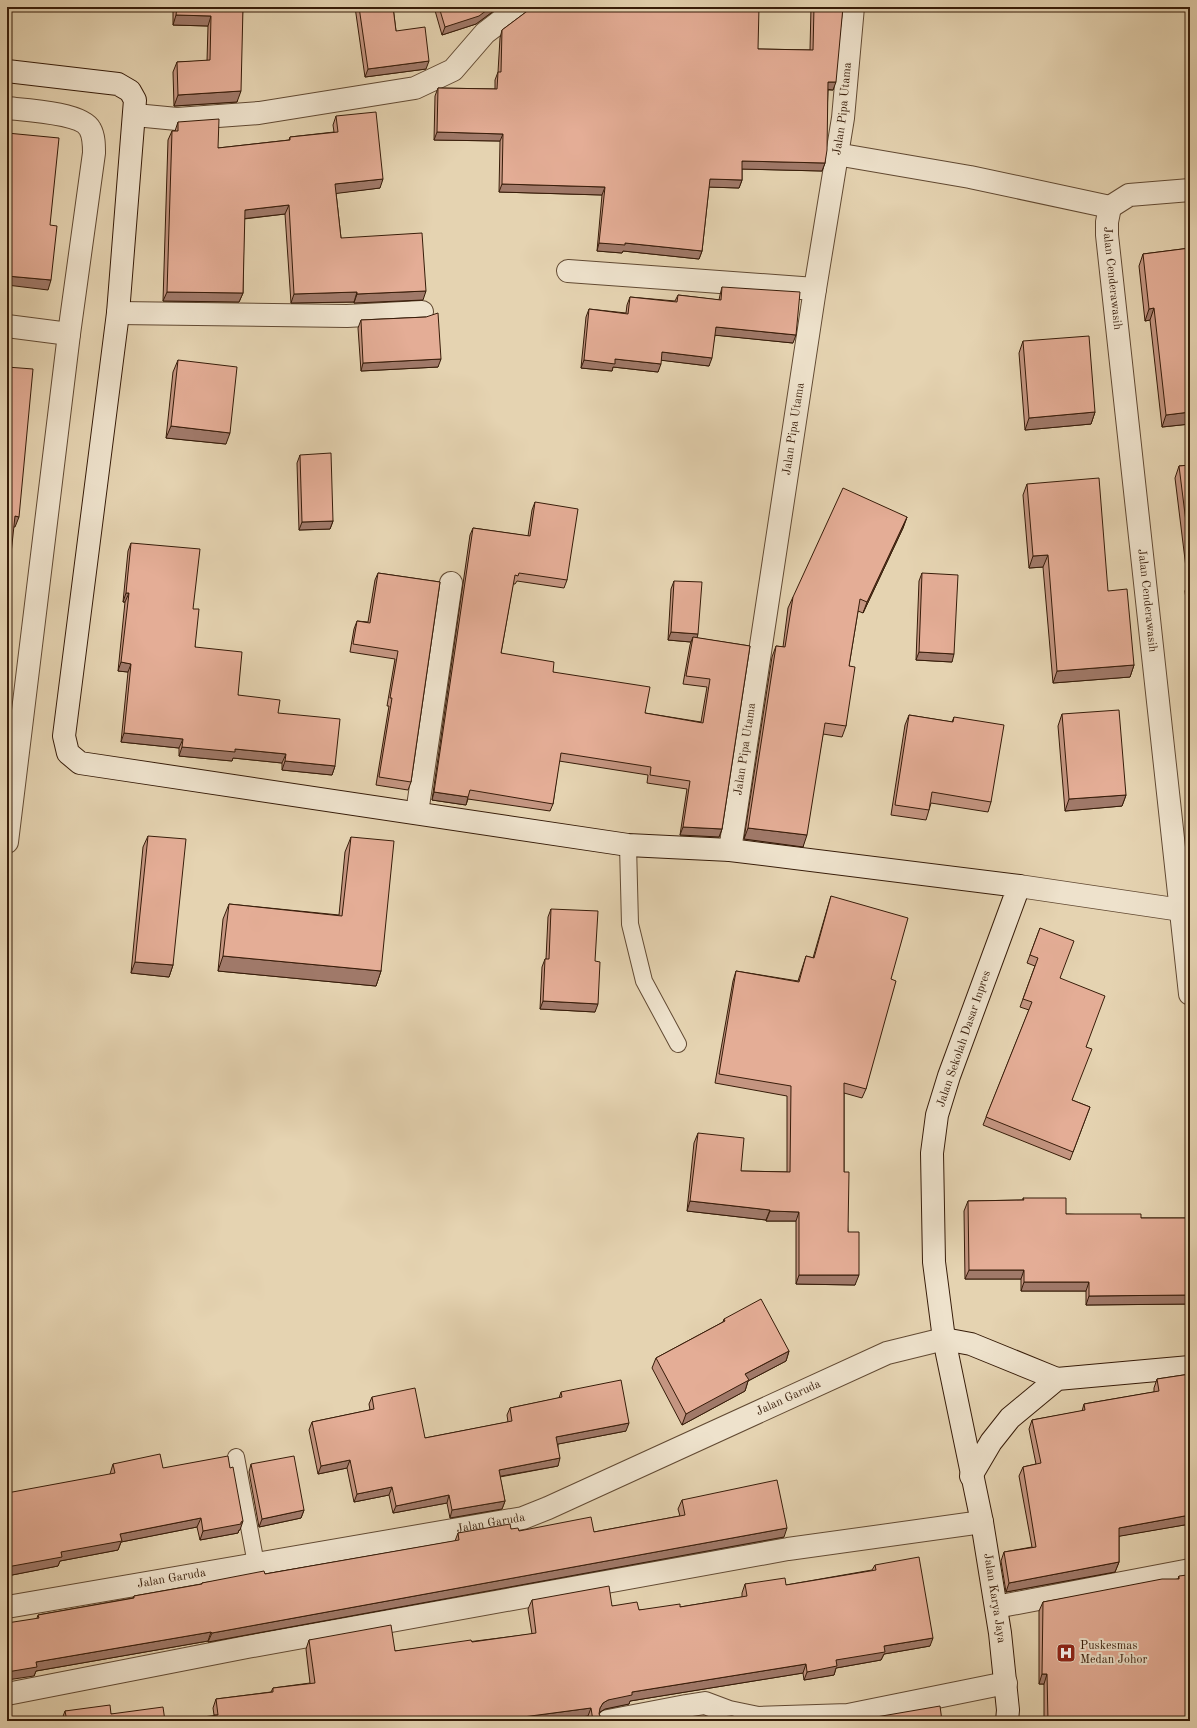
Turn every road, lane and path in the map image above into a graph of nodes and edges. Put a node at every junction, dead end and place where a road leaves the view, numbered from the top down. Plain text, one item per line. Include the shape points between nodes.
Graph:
1 (519, 7) edge
2 (853, 7) edge
3 (7, 71) edge
4 (7, 108) edge
5 (135, 115) junction
6 (836, 154) junction
7 (1190, 190) edge
8 (1110, 207) junction
9 (568, 271) dead end
10 (815, 289) junction
11 (422, 312) dead end
12 (118, 313) junction
13 (7, 326) edge
14 (68, 334) junction
15 (451, 583) dead end
16 (417, 813) junction
17 (7, 842) edge
18 (628, 845) junction
19 (730, 850) junction
20 (1019, 886) junction
21 (1180, 910) junction
22 (1190, 994) edge
23 (678, 1044) dead end
24 (944, 1339) junction
25 (1190, 1367) edge
26 (1057, 1379) junction
27 (236, 1457) dead end
28 (971, 1476) junction
29 (982, 1522) junction
30 (256, 1564) junction
31 (1190, 1570) edge
32 (7, 1607) edge
33 (996, 1607) junction
34 (1006, 1683) junction
35 (7, 1694) edge
36 (608, 1721) edge
37 (1007, 1721) edge

1 - 5 street via 485,33 453,70 415,88 259,113 177,119
2 - 6 street, Jalan Pipa Utama via 843,118
3 - 5 street via 118,84 130,91 135,100
4 - 14 street via 81,120 90,127 94,139
5 - 12 street
6 - 8 street via 970,177
6 - 10 street, Jalan Pipa Utama
7 - 8 street via 1129,195
8 - 21 street, Jalan Cenderawasih via 1107,235
9 - 10 street
10 - 19 street, Jalan Pipa Utama
11 - 12 street via 347,316
12 - 16 street via 64,736 68,753 80,763
13 - 14 street
14 - 17 street
15 - 16 street
16 - 18 street
18 - 19 street
18 - 23 lane via 630,924 644,981
19 - 20 street
20 - 21 street
20 - 24 street, Jalan Sekolah Dasar Inpres via 937,1115 932,1153 934,1262
21 - 22 street, Jalan Cenderawasih
24 - 26 street via 971,1344
24 - 28 street, Jalan Sekolah Dasar Inpres
24 - 30 street, Jalan Garuda via 887,1353 523,1518
25 - 26 street
26 - 28 street via 1010,1418 991,1442
27 - 30 lane
28 - 29 street, Jalan Karya Jaya
29 - 33 street, Jalan Karya Jaya
29 - 35 street via 788,1549 247,1647
30 - 32 street, Jalan Garuda
31 - 33 street
33 - 34 street, Jalan Karya Jaya
34 - 36 street via 848,1715 758,1718 705,1704
34 - 37 street, Jalan Karya Jaya

